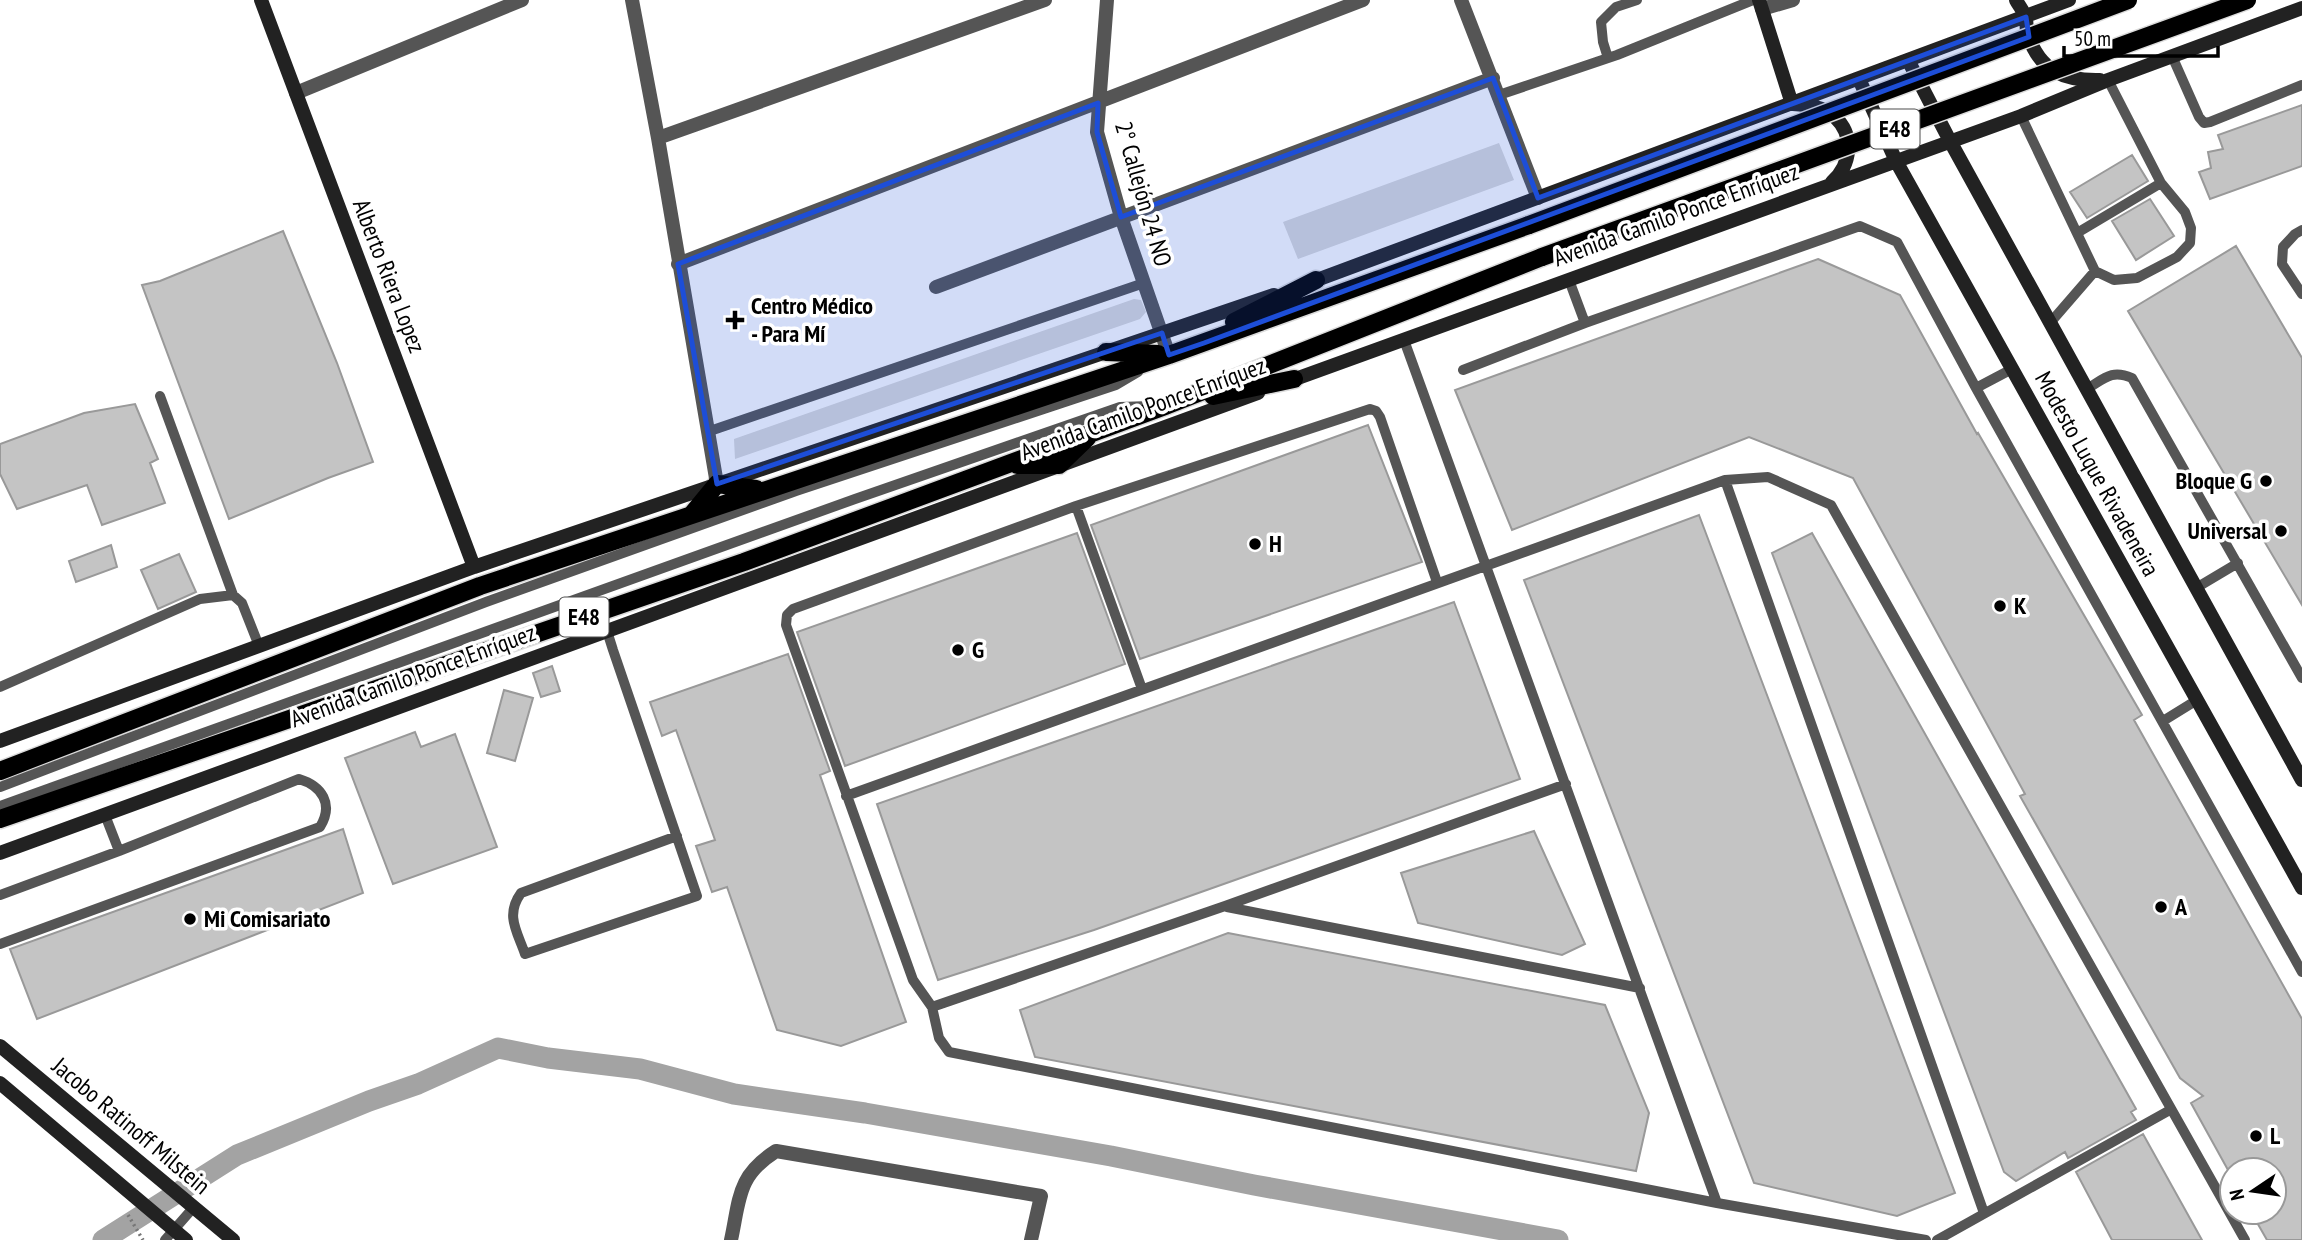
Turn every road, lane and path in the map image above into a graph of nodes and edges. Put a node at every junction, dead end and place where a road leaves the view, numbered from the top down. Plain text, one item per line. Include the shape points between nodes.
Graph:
1 (261, 0) edge
2 (522, 0) edge
3 (632, 0) edge
4 (1045, 0) edge
5 (1107, 0) edge
6 (1363, 0) edge
7 (1461, 0) edge
8 (1637, 0) edge
9 (1793, 0) edge
10 (2016, 0) edge
11 (2069, 0) edge
12 (2129, 0) edge
13 (2247, 0) edge
14 (1758, 3) edge
15 (2302, 8) edge
16 (2026, 17) junction
17 (2172, 56) junction
18 (1608, 58) junction
19 (1908, 60) junction
20 (1493, 78) junction
21 (1859, 79) junction
22 (2108, 80) junction
23 (2302, 85) edge
24 (296, 93) junction
25 (1499, 95) junction
26 (1098, 103) junction
27 (1791, 104) junction
28 (2021, 116) junction
29 (658, 138) junction
30 (1950, 141) junction
31 (1896, 161) junction
32 (2161, 183) junction
33 (1827, 186) junction
34 (1538, 198) junction
35 (1121, 217) junction
36 (2302, 230) edge
37 (2077, 233) junction
38 (678, 264) junction
39 (2095, 271) junction
40 (1569, 279) junction
41 (1316, 281) junction
42 (1144, 283) junction
43 (936, 287) dead end
44 (2302, 295) edge
45 (1585, 323) junction
46 (2050, 323) junction
47 (1162, 333) junction
48 (1404, 340) junction
49 (1106, 352) junction
50 (1169, 355) junction
51 (2012, 369) junction
52 (1463, 370) dead end
53 (1294, 379) junction
54 (1976, 388) junction
55 (2087, 389) junction
56 (160, 396) dead end
57 (1165, 406) junction
58 (707, 432) junction
59 (1091, 434) junction
60 (1007, 465) junction
61 (1059, 465) junction
62 (1726, 480) junction
63 (717, 484) junction
64 (763, 490) junction
65 (1076, 506) junction
66 (692, 514) junction
67 (2238, 563) junction
68 (1486, 565) junction
69 (474, 567) junction
70 (1437, 582) junction
71 (2196, 587) junction
72 (483, 594) junction
73 (233, 595) junction
74 (607, 631) junction
75 (259, 646) junction
76 (2302, 678) edge
77 (0, 687) edge
78 (1142, 689) junction
79 (2197, 700) junction
80 (2163, 721) junction
81 (0, 741) edge
82 (0, 771) edge
83 (2302, 780) edge
84 (1566, 784) junction
85 (0, 787) edge
86 (846, 796) junction
87 (0, 806) edge
88 (105, 815) junction
89 (0, 819) edge
90 (677, 836) junction
91 (119, 851) junction
92 (0, 853) edge
93 (2302, 888) edge
94 (0, 895) edge
95 (1225, 906) junction
96 (0, 944) edge
97 (2302, 972) edge
98 (1640, 988) junction
99 (932, 1006) junction
100 (0, 1046) edge
101 (0, 1083) edge
102 (2170, 1110) junction
103 (1717, 1203) junction
104 (193, 1208) junction
105 (1984, 1213) junction
106 (169, 1234) edge
107 (186, 1240) edge
108 (233, 1240) edge
109 (730, 1240) edge
110 (1031, 1240) edge
111 (1926, 1240) edge
112 (1937, 1240) edge
113 (2245, 1240) edge

1 - 24 main road, Alberto Riera Lopez
2 - 24 street
3 - 29 street
4 - 29 street
5 - 26 street, 2° Callejón 24 NO
6 - 26 street
7 - 20 street
8 - 18 lane via 1616,7 1601,22
9 - 14 street
10 - 16 main road
11 - 16 main road, E48
12 - 50 main road, Avenida Camilo Ponce Enríquez / E48, bridge
13 - 57 main road, Avenida Camilo Ponce Enríquez / E48, bridge via 1542,257
14 - 18 lane via 1718,8
14 - 27 main road
15 - 17 main road, Avenida Camilo Ponce Enríquez / E48
16 - 19 main road, E48
16 - 22 main road via 2031,43 2047,67 2079,81
17 - 22 main road, Avenida Camilo Ponce Enríquez / E48
17 - 23 lane via 2204,123
18 - 25 lane
19 - 21 main road, E48
19 - 30 main road, Modesto Luque Rivadeneira
20 - 25 street
20 - 35 street
21 - 27 main road, E48
21 - 31 main road, Modesto Luque Rivadeneira
22 - 28 main road, Avenida Camilo Ponce Enríquez / E48
22 - 32 lane
24 - 69 main road, Alberto Riera Lopez
25 - 34 street
26 - 35 street, 2° Callejón 24 NO via 1097,132
26 - 38 street
27 - 33 main road via 1816,107 1834,116 1846,133 1849,153 1842,173
27 - 34 main road, E48
28 - 30 main road, Avenida Camilo Ponce Enríquez / E48
28 - 37 lane
29 - 38 street
30 - 31 main road, Avenida Camilo Ponce Enríquez / E48
30 - 46 main road, Modesto Luque Rivadeneira
31 - 33 main road, Avenida Camilo Ponce Enríquez / E48
31 - 51 main road, Modesto Luque Rivadeneira
32 - 37 lane
32 - 39 lane via 2185,212 2190,243 2178,257 2137,278 2114,280
33 - 40 main road, Avenida Camilo Ponce Enríquez / E48
34 - 41 main road, E48
35 - 42 street, 2° Callejón 24 NO
35 - 43 street
36 - 44 lane via 2283,247 2282,264
37 - 39 lane
38 - 58 street
39 - 46 lane
40 - 45 lane
40 - 48 main road, Avenida Camilo Ponce Enríquez / E48
41 - 47 main road, E48
41 - 50 main road
42 - 47 street, 2° Callejón 24 NO
42 - 58 lane
45 - 52 lane
45 - 54 lane via 1860,226 1897,242
46 - 55 main road, Modesto Luque Rivadeneira
47 - 49 main road, E48
47 - 50 street, 2° Callejón 24 NO
48 - 53 main road, Avenida Camilo Ponce Enríquez / E48
48 - 68 lane
49 - 50 main road
49 - 63 main road, E48
50 - 64 main road, Avenida Camilo Ponce Enríquez / E48
50 - 72 lane, Avenida Camilo Ponce Enríquez via 1116,384
51 - 54 lane
51 - 79 main road, Modesto Luque Rivadeneira
53 - 57 main road
53 - 61 main road, Avenida Camilo Ponce Enríquez / E48
54 - 80 lane
55 - 67 lane via 2111,374 2132,378
55 - 71 main road, Modesto Luque Rivadeneira
56 - 73 lane
57 - 59 main road, Avenida Camilo Ponce Enríquez / E48
57 - 87 lane, Avenida Camilo Ponce Enríquez via 1120,407
58 - 63 street
59 - 60 main road, Avenida Camilo Ponce Enríquez / E48
59 - 61 main road
60 - 61 main road
60 - 89 main road, Avenida Camilo Ponce Enríquez / E48 via 744,562
61 - 74 main road, Avenida Camilo Ponce Enríquez / E48
62 - 68 lane
62 - 102 lane via 1768,477 1831,505
62 - 105 lane
63 - 64 main road
63 - 66 main road
63 - 69 main road, E48
64 - 66 main road, Avenida Camilo Ponce Enríquez / E48
65 - 70 lane via 1376,411
65 - 78 lane
65 - 86 lane via 787,615 786,625
66 - 72 main road, Avenida Camilo Ponce Enríquez / E48
67 - 71 lane
67 - 76 lane
68 - 70 lane
68 - 84 lane
69 - 72 street
69 - 75 main road, E48
70 - 78 lane
71 - 83 main road, Modesto Luque Rivadeneira
72 - 82 main road, Avenida Camilo Ponce Enríquez / E48
72 - 85 lane, Avenida Camilo Ponce Enríquez
73 - 75 lane via 242,603
73 - 77 lane via 200,599
74 - 88 main road, Avenida Camilo Ponce Enríquez / E48
74 - 90 lane
75 - 81 main road, E48
78 - 86 lane
79 - 80 lane
79 - 93 main road, Modesto Luque Rivadeneira
80 - 97 lane
84 - 95 lane
84 - 98 lane
86 - 99 lane via 913,980
88 - 91 lane
88 - 92 main road, Avenida Camilo Ponce Enríquez / E48
90 - 90 lane via 521,893 513,904 512,917 526,954 697,896
91 - 94 lane
91 - 96 lane via 299,779 312,783 326,802 320,827
95 - 98 lane
95 - 99 lane
98 - 103 lane
99 - 103 lane via 939,1038 949,1052
100 - 104 main road, Jacobo Ratinoff Milstein
101 - 106 main road, Jacobo Ratinoff Milstein
102 - 105 lane
102 - 113 lane
103 - 111 lane
104 - 106 lane
104 - 108 main road, Jacobo Ratinoff Milstein
105 - 112 lane
106 - 107 main road, Jacobo Ratinoff Milstein
109 - 110 street via 743,1181 757,1163 776,1151 1041,1196

